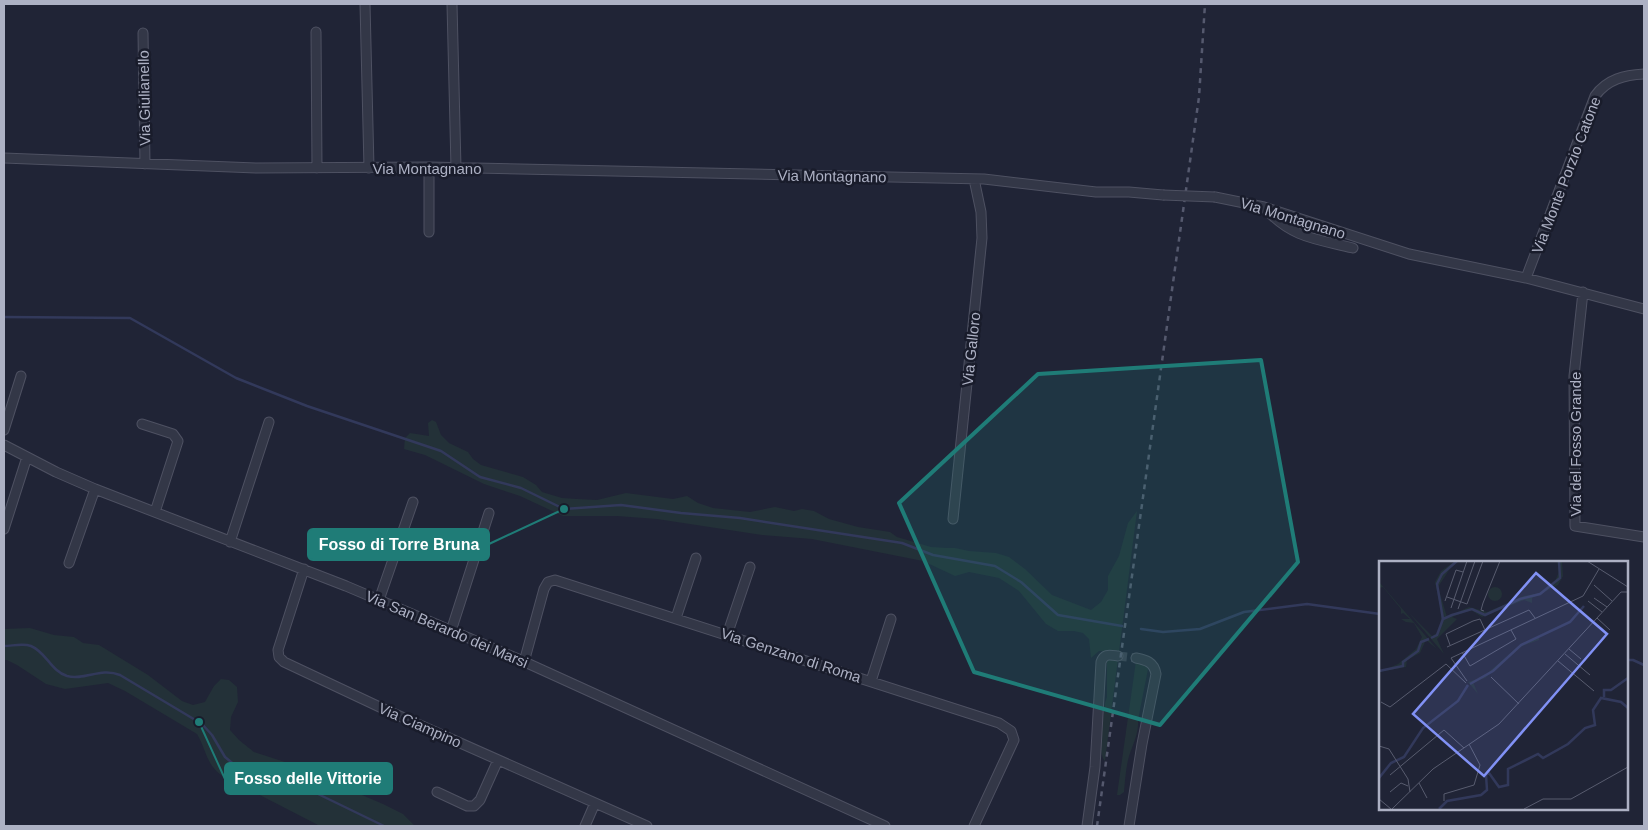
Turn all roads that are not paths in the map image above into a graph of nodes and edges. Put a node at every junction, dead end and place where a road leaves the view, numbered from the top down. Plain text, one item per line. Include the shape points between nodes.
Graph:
1 (365, 4) edge
2 (452, 4) edge
3 (316, 32) dead end
4 (143, 33) dead end
5 (1644, 74) edge
6 (4, 158) edge
7 (145, 164) junction
8 (429, 167) junction
9 (317, 168) junction
10 (369, 168) junction
11 (456, 168) junction
12 (974, 179) junction
13 (1264, 207) junction
14 (429, 232) dead end
15 (1352, 248) dead end
16 (1526, 278) junction
17 (1583, 292) junction
18 (1644, 309) edge
19 (21, 376) dead end
20 (269, 422) dead end
21 (142, 424) dead end
22 (4, 430) edge
23 (4, 444) edge
24 (27, 457) junction
25 (95, 489) junction
26 (413, 502) dead end
27 (155, 512) junction
28 (489, 512) dead end
29 (953, 520) dead end
30 (4, 529) edge
31 (1644, 537) edge
32 (230, 542) junction
33 (696, 558) dead end
34 (69, 564) dead end
35 (750, 567) dead end
36 (304, 569) junction
37 (379, 600) junction
38 (676, 618) junction
39 (891, 619) dead end
40 (451, 631) junction
41 (728, 635) junction
42 (1118, 656) tunnel mouth
43 (1136, 658) tunnel mouth
44 (524, 662) junction
45 (871, 681) junction
46 (498, 760) junction
47 (437, 792) dead end
48 (595, 803) junction
49 (585, 826) edge
50 (647, 826) edge
51 (885, 826) edge
52 (974, 826) edge
53 (1087, 826) edge
54 (1129, 826) edge

1 - 10 street
2 - 11 street
3 - 9 street
4 - 7 street, Via Giulianello
5 - 16 street, Via Monte Porzio Catone via 1614,80 1595,96
6 - 7 street, Via Montagnano
7 - 9 street, Via Montagnano
8 - 10 street, Via Montagnano
8 - 11 street, Via Montagnano
8 - 14 street
9 - 10 street, Via Montagnano
11 - 12 street, Via Montagnano
12 - 13 street, Via Montagnano, bridge via 1096,192 1215,197
12 - 29 street, Via Galloro via 982,212 982,235
13 - 15 street via 1280,224 1296,233
13 - 16 street, Via Montagnano via 1398,252
16 - 17 street, Via Montagnano
17 - 18 street, Via Montagnano
17 - 31 street, Via del Fosso Grande via 1574,376 1573,526
19 - 22 street
20 - 32 street
21 - 27 street via 173,434 178,441
23 - 24 street, Via San Berardo dei Marsi
24 - 25 street, Via San Berardo dei Marsi
24 - 30 street
25 - 27 street, Via San Berardo dei Marsi
25 - 34 street
26 - 37 street
27 - 32 street, Via San Berardo dei Marsi
28 - 40 street
32 - 36 street, Via San Berardo dei Marsi
33 - 38 street
35 - 41 street
36 - 37 street, Via San Berardo dei Marsi
36 - 46 street, Via Ciampino via 278,647 281,660
37 - 40 street, Via San Berardo dei Marsi
38 - 41 street, Via Genzano di Roma
38 - 44 street, Via Genzano di Roma via 551,580 543,592
39 - 45 street
40 - 44 street, Via San Berardo dei Marsi
41 - 45 street, Via Genzano di Roma
42 - 53 street via 1104,656 1101,664 1095,767
43 - 54 street via 1155,667 1156,674
44 - 51 street, Via San Berardo dei Marsi
45 - 52 street, Via Genzano di Roma via 999,723 1012,733 1014,743
46 - 47 street via 476,805 467,806
46 - 48 street, Via Ciampino
48 - 49 street
48 - 50 street, Via Ciampino

